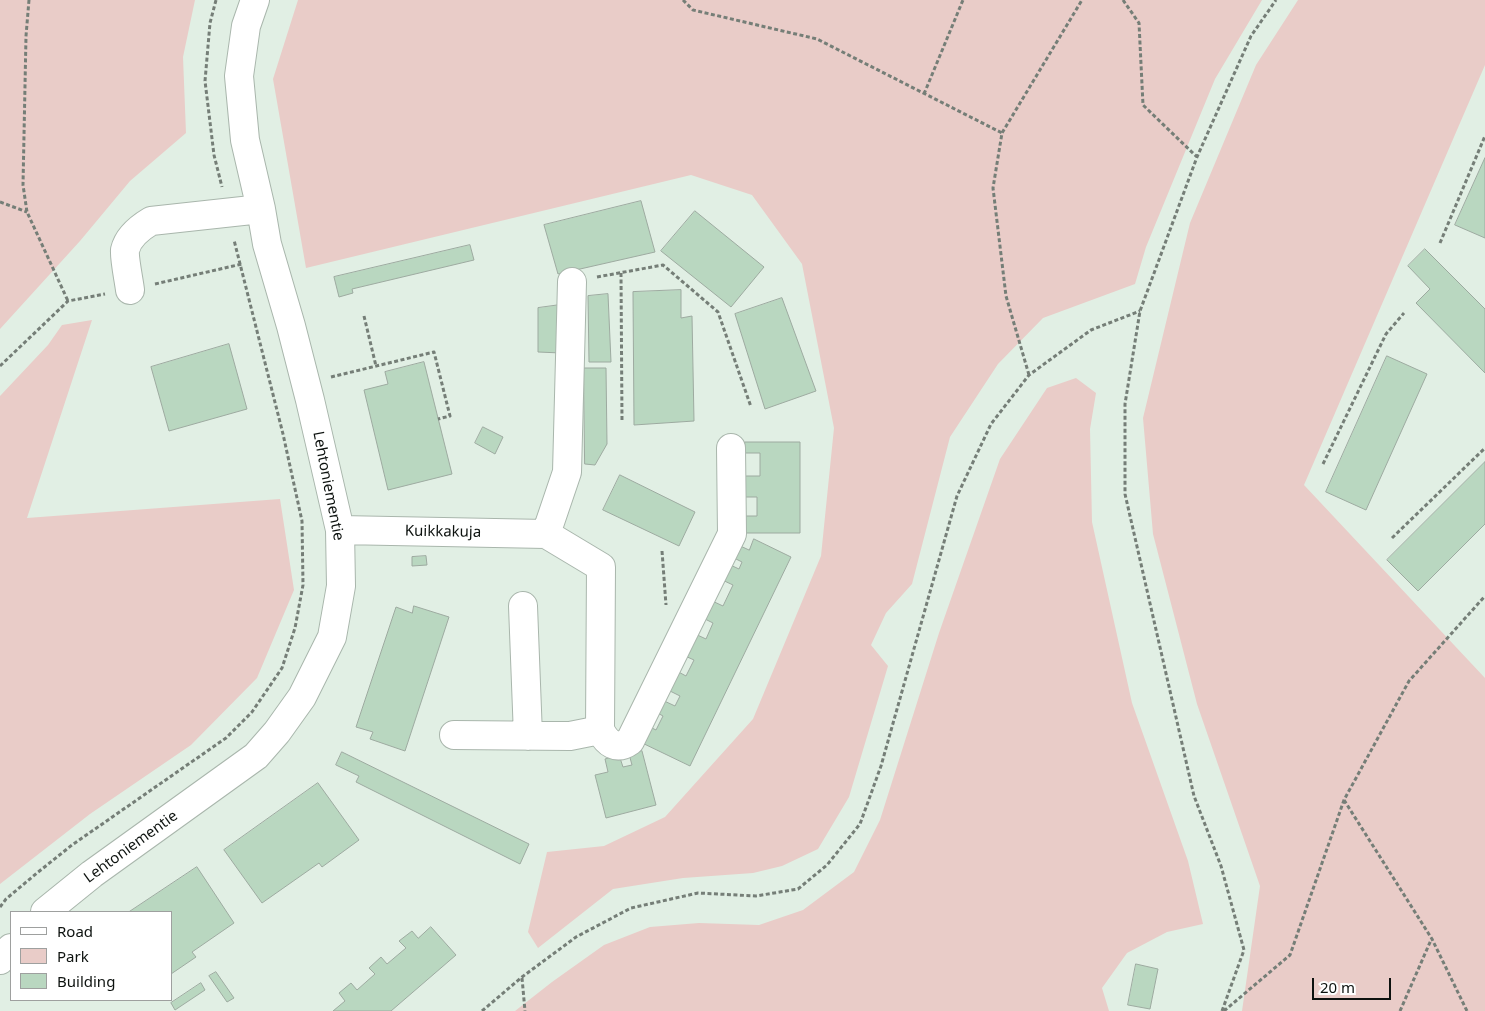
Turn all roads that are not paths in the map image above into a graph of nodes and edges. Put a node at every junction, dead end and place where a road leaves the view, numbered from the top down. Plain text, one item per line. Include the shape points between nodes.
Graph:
1 (255, 0) edge
2 (261, 209) junction
3 (572, 282) road end
4 (130, 290) dead end
5 (731, 448) dead end
6 (340, 530) junction
7 (546, 534) junction
8 (524, 606) dead end
9 (600, 730) junction
10 (454, 735) dead end
11 (528, 736) junction
12 (46, 911) edge
13 (10, 949) edge
14 (0, 960) edge

1 - 2 street, Lehtoniementie via 246,26 239,76 245,140
2 - 4 street via 151,221 140,227 125,251
2 - 6 street, Lehtoniementie
3 - 7 street via 567,472
5 - 9 street via 732,534 630,741 614,745
6 - 7 street, Kuikkakuja
6 - 12 street, Lehtoniementie via 341,586 332,638 302,698 285,722 256,756 92,874
7 - 9 street via 601,567
8 - 11 street
9 - 11 street via 570,736
10 - 11 street
13 - 14 street

